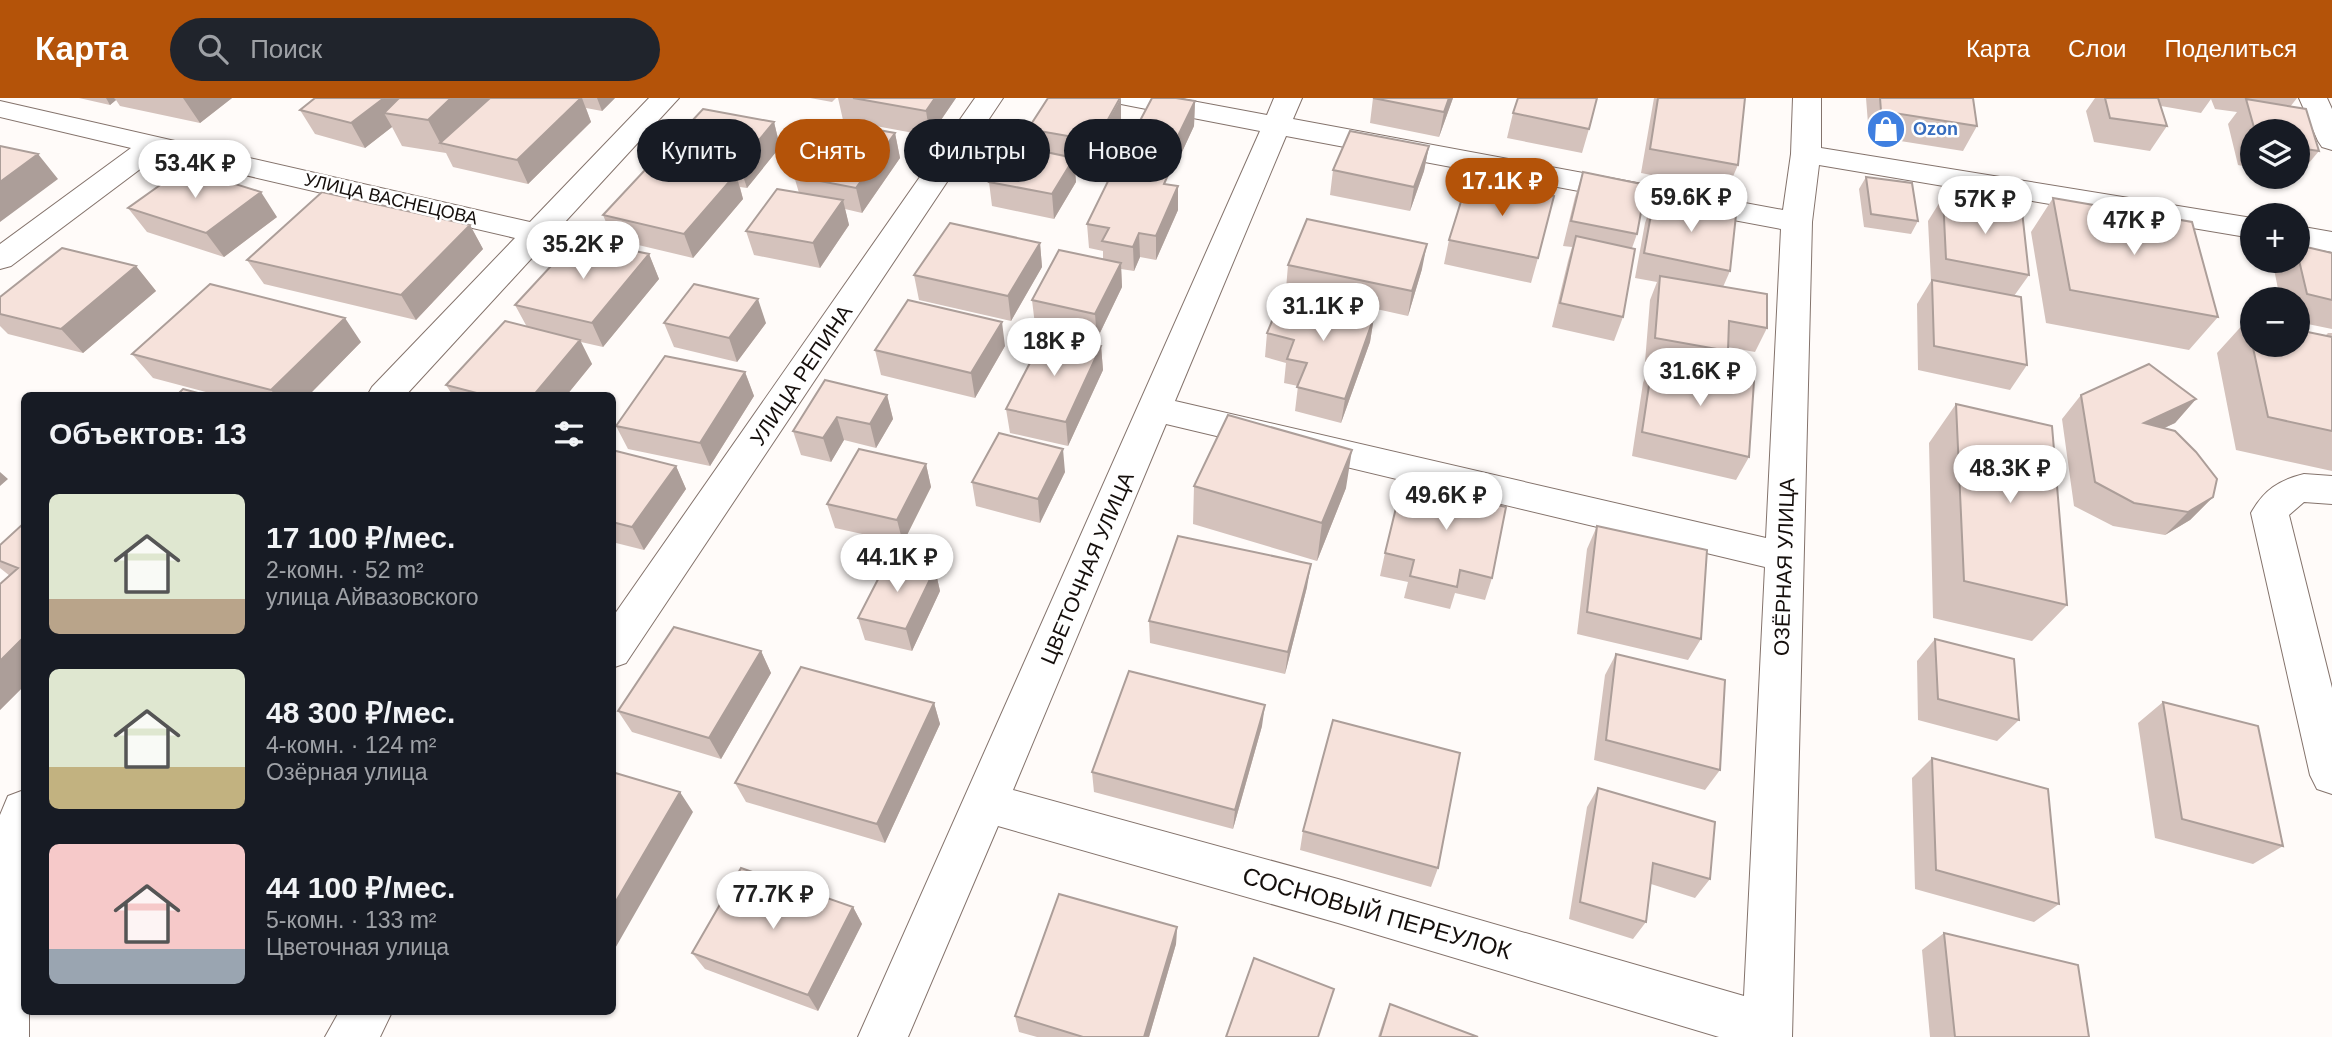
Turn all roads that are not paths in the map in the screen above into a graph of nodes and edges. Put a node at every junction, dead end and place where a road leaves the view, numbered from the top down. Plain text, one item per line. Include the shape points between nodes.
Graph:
1 (665, 98) edge
2 (989, 98) edge
3 (1131, 98) edge
4 (1807, 98) edge
5 (2313, 98) edge
6 (0, 109) edge
7 (1282, 111) edge
8 (2332, 141) edge
9 (154, 145) junction
10 (1806, 154) junction
11 (1797, 222) junction
12 (2240, 226) edge
13 (536, 233) junction
14 (2310, 238) edge
15 (2332, 242) edge
16 (0, 259) edge
17 (388, 392) edge
18 (1154, 409) junction
19 (2332, 490) edge
20 (1785, 557) junction
21 (616, 645) edge
22 (2332, 775) edge
23 (986, 803) junction
24 (12, 833) edge
25 (366, 1015) edge
26 (1767, 1032) edge
27 (4, 1037) edge
28 (351, 1037) edge
29 (883, 1037) edge

1 - 13 street
2 - 21 street, УЛИЦА РЕПИНА
3 - 7 street
4 - 10 street, ОЗЁРНАЯ УЛИЦА
5 - 8 street
6 - 9 street, УЛИЦА ВАСНЕЦОВА
7 - 11 street
7 - 18 street, ЦВЕТОЧНАЯ УЛИЦА
9 - 13 street, УЛИЦА ВАСНЕЦОВА
9 - 16 street
10 - 11 street, ОЗЁРНАЯ УЛИЦА
10 - 12 street
11 - 20 street, ОЗЁРНАЯ УЛИЦА
13 - 17 street
14 - 15 street
18 - 20 street
18 - 23 street, ЦВЕТОЧНАЯ УЛИЦА
19 - 22 street via 2310,486 2283,494 2270,513
20 - 26 street, ОЗЁРНАЯ УЛИЦА
23 - 26 street, СОСНОВЫЙ ПЕРЕУЛОК via 1351,905
23 - 29 street, ЦВЕТОЧНАЯ УЛИЦА
24 - 27 street
25 - 28 street

